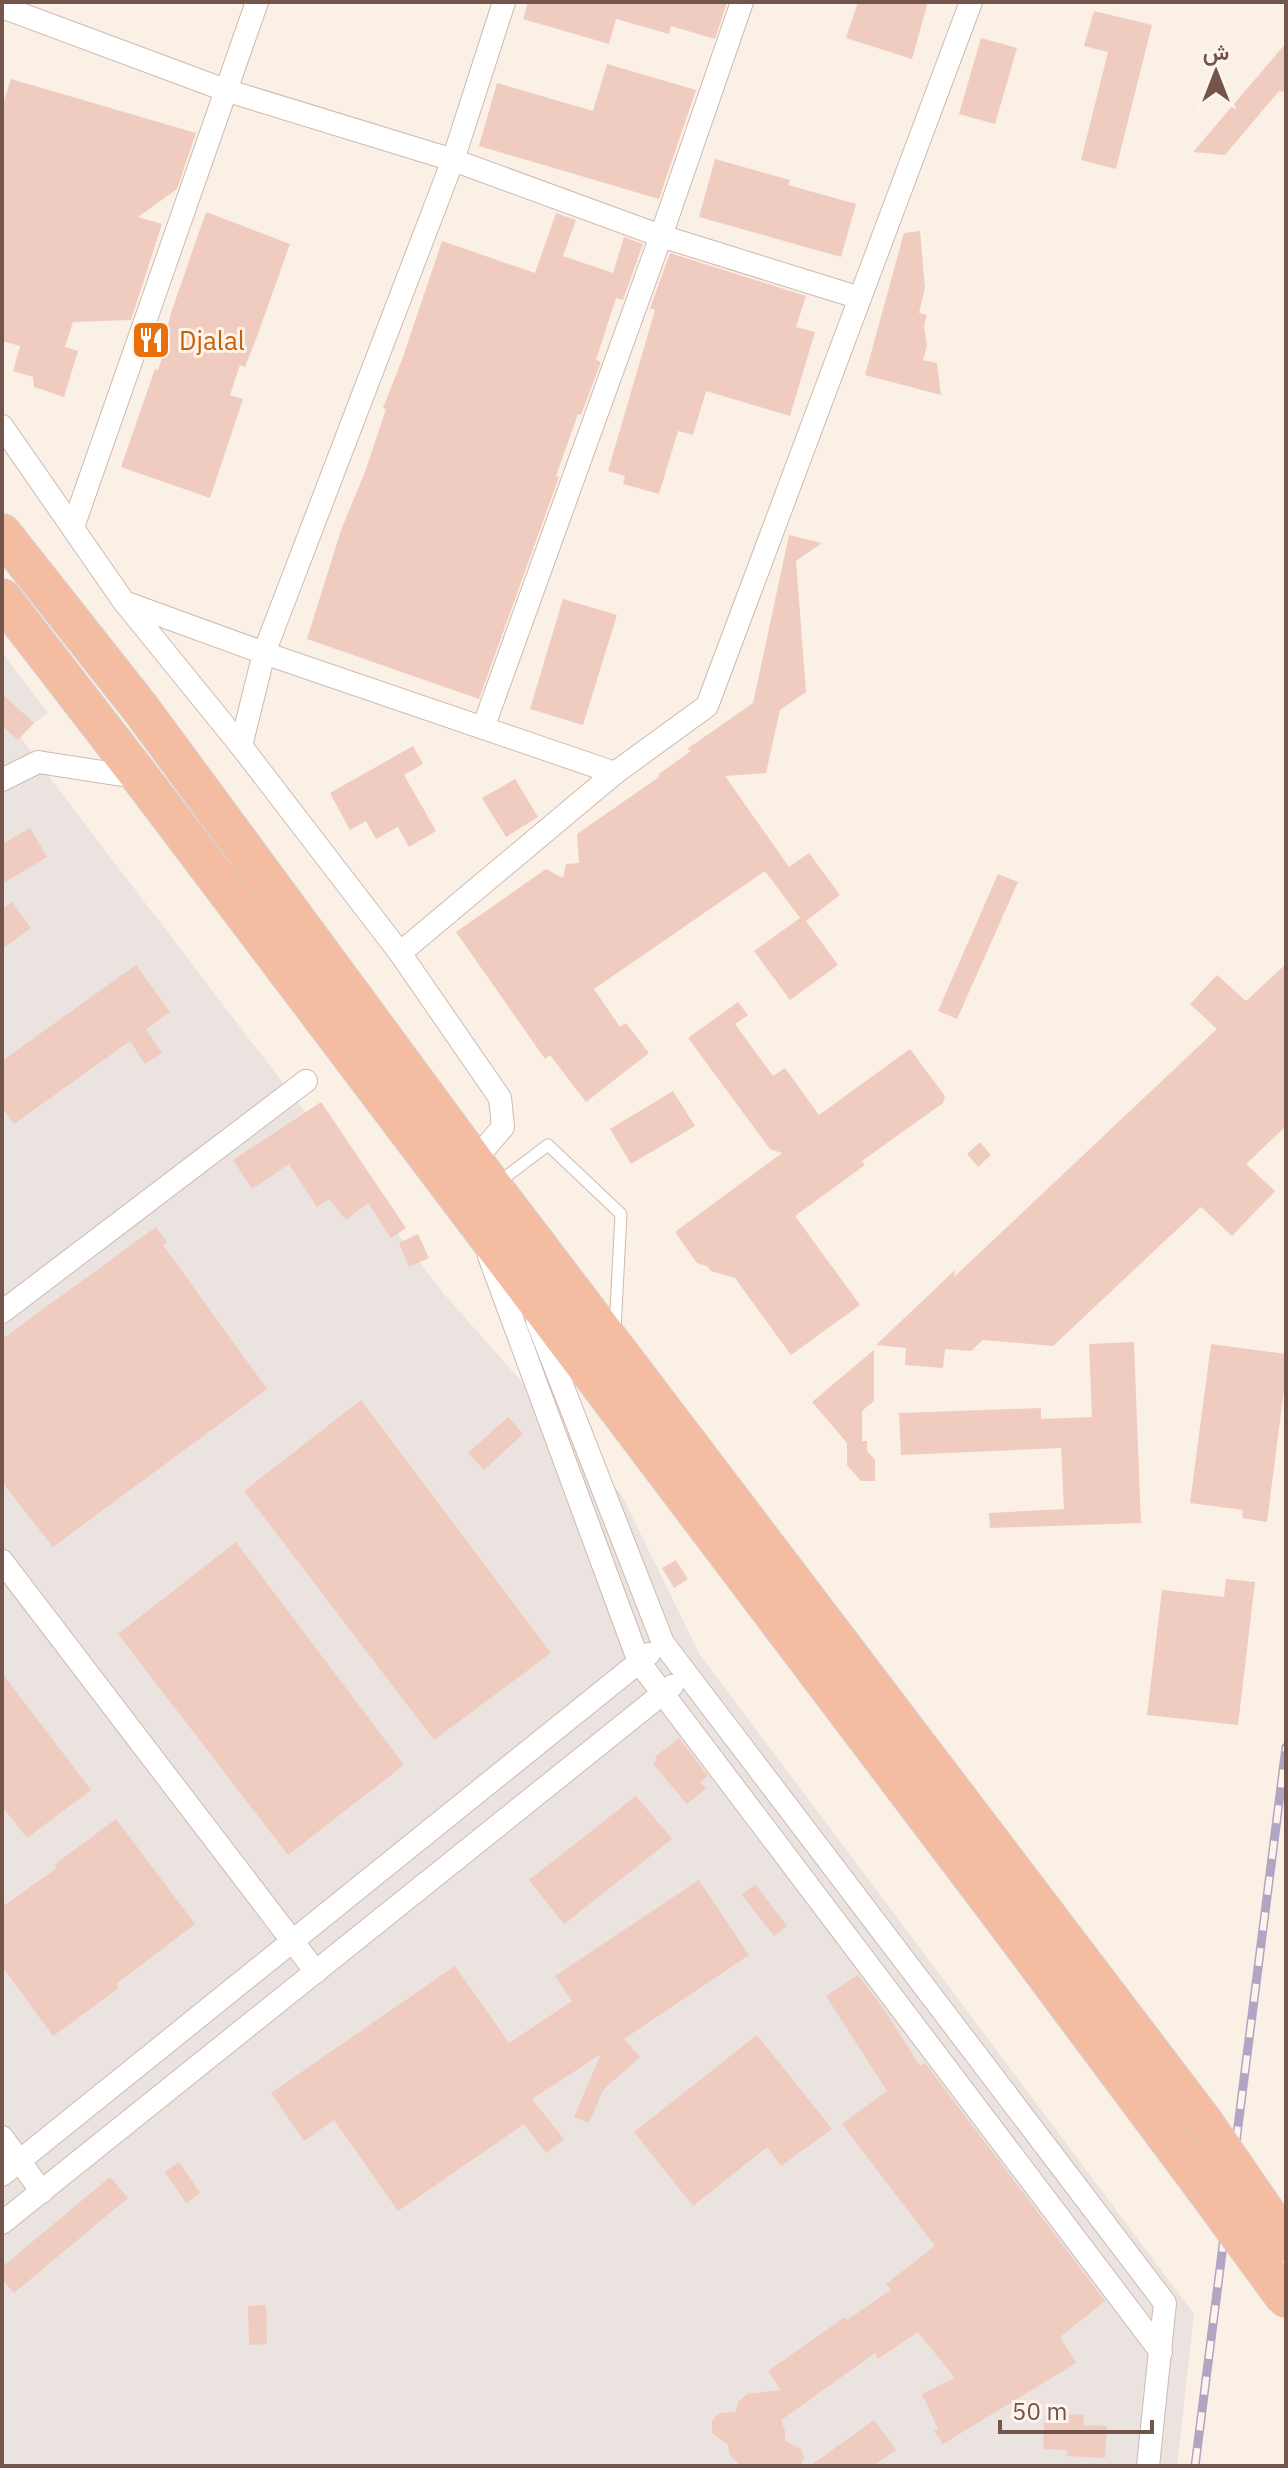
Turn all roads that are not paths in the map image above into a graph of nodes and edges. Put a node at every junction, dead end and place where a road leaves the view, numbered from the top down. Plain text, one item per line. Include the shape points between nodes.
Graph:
1 (257, 2) edge
2 (504, 2) edge
3 (742, 2) edge
4 (971, 2) edge
5 (4, 9) edge
6 (225, 90) junction
7 (453, 160) junction
8 (661, 236) junction
9 (860, 298) junction
10 (2, 426) edge
11 (73, 527) junction
12 (2, 533) edge
13 (2, 598) edge
14 (124, 602) junction
15 (264, 653) junction
16 (483, 728) junction
17 (241, 746) junction
18 (615, 773) junction
19 (141, 778) junction
20 (2, 780) edge
21 (400, 953) junction
22 (306, 1081) dead end
23 (483, 1174) junction
24 (477, 1225) junction
25 (524, 1286) junction
26 (2, 1312) edge
27 (614, 1347) junction
28 (2, 1561) edge
29 (663, 1643) junction
30 (639, 1662) junction
31 (686, 1675) junction
32 (662, 1694) junction
33 (292, 1942) junction
34 (316, 1972) junction
35 (2, 2137) edge
36 (11, 2168) edge
37 (42, 2192) junction
38 (2, 2223) edge
39 (1286, 2242) edge
40 (1286, 2299) edge
41 (1161, 2352) junction
42 (1148, 2466) edge

1 - 6 street
2 - 7 street
3 - 8 street
4 - 9 street
5 - 6 street
6 - 7 street
6 - 11 street
7 - 8 street
7 - 15 street
8 - 9 street
8 - 16 street
9 - 18 street via 707,706
10 - 11 street
11 - 14 street
12 - 23 highway via 162,737
13 - 19 highway
14 - 15 street
14 - 17 street
15 - 16 street
15 - 17 street
16 - 18 street
17 - 21 street
18 - 21 street
19 - 20 street via 38,762
19 - 24 highway
21 - 23 street via 500,1098 503,1127
22 - 26 street
23 - 27 highway
23 - 27 lane via 548,1145 621,1214
24 - 25 highway
24 - 30 street
25 - 29 street
25 - 40 highway, bridge
27 - 39 highway, bridge via 1203,2121
28 - 33 street
29 - 30 street
29 - 31 street
30 - 32 street
30 - 33 street
31 - 32 street
31 - 41 street via 1165,2303
32 - 34 street
32 - 41 street
33 - 34 street
33 - 36 street
34 - 37 street
35 - 36 street
36 - 37 street
37 - 38 street
41 - 42 street

